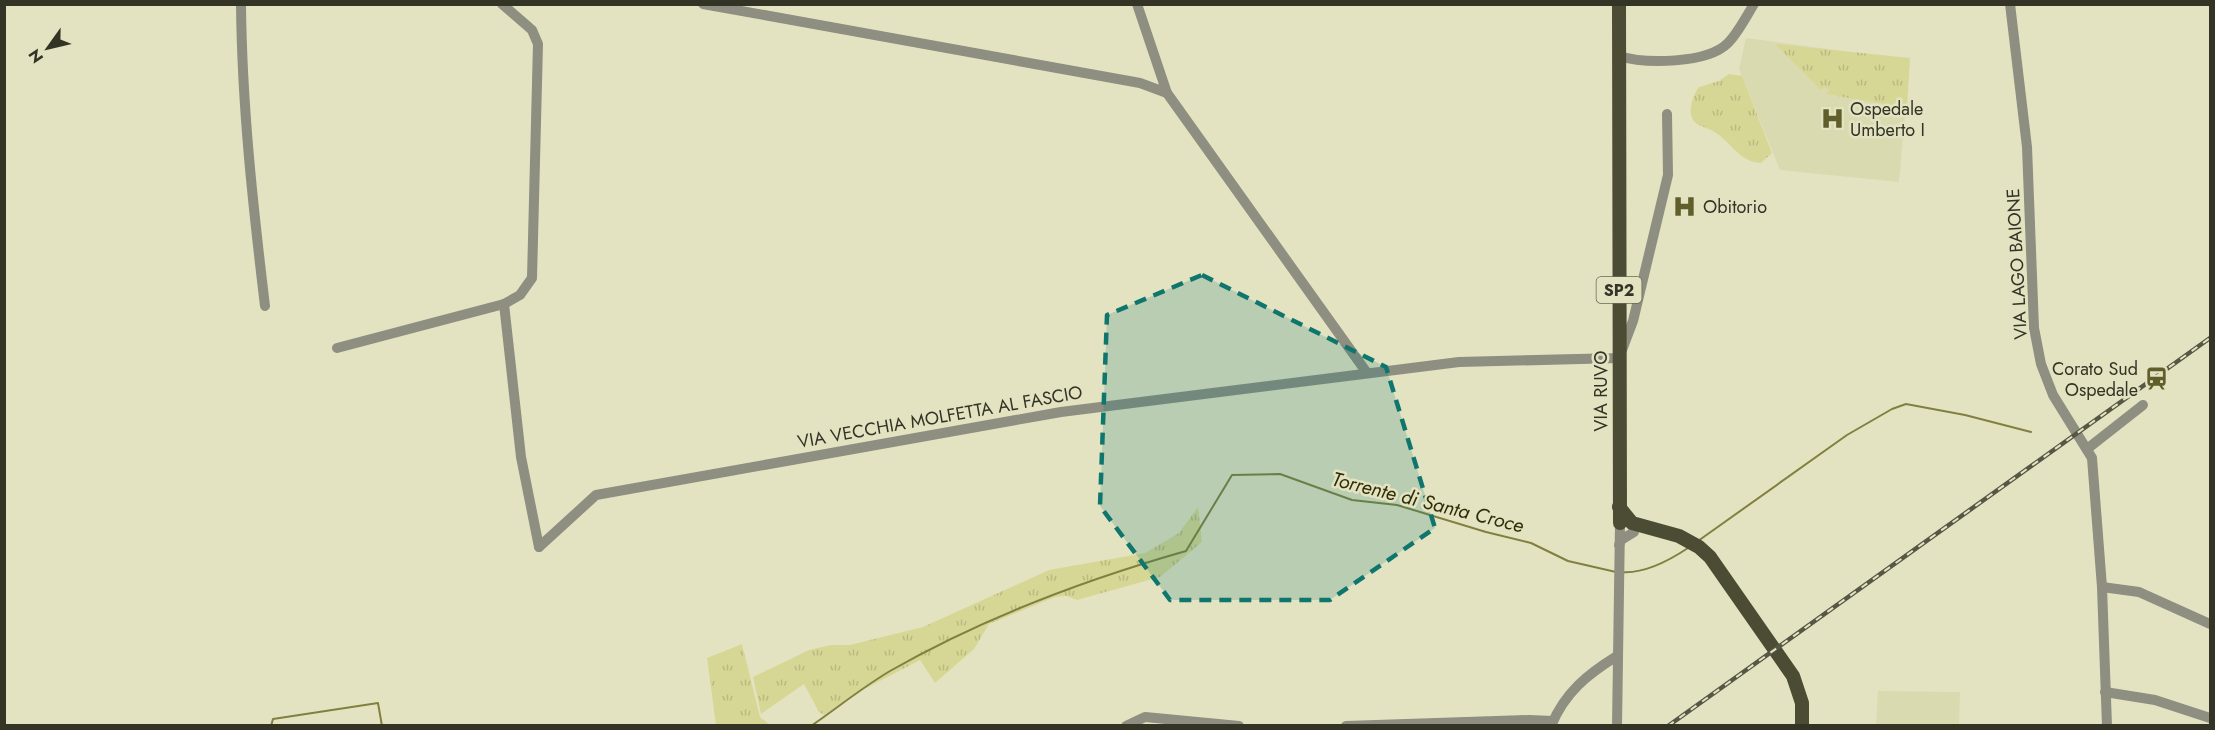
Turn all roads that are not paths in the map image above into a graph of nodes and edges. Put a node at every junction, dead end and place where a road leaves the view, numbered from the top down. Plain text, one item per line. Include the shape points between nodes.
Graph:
1 (241, 4) edge
2 (501, 4) edge
3 (703, 4) edge
4 (1137, 4) edge
5 (1619, 4) edge
6 (1754, 4) edge
7 (2010, 4) edge
8 (1619, 56) junction
9 (1167, 93) junction
10 (1667, 114) dead end
11 (504, 304) junction
12 (265, 306) dead end
13 (336, 348) dead end
14 (1619, 358) junction
15 (1367, 373) junction
16 (2143, 405) dead end
17 (2087, 449) junction
18 (1628, 526) junction
19 (2102, 587) junction
20 (2211, 624) edge
21 (1617, 656) junction
22 (2105, 692) junction
23 (2211, 718) edge
24 (1802, 722) edge
25 (1552, 723) edge
26 (1126, 726) edge
27 (1239, 726) edge
28 (1346, 726) edge
29 (1617, 726) edge
30 (2107, 726) edge

1 - 12 street via 251,186
2 - 11 street via 532,30 538,44 539,64 532,278 520,295
3 - 9 street via 1140,83
4 - 9 street
5 - 8 main road, SP2
6 - 8 street via 1727,44 1703,56 1681,60
7 - 17 street, VIA LAGO BAIONE via 2027,147 2034,328 2041,364 2053,394
8 - 14 main road, VIA RUVO / SP2
9 - 15 street
10 - 14 street via 1668,175 1633,321
11 - 13 street
11 - 15 street, VIA VECCHIA MOLFETTA AL FASCIO via 521,457 539,547 596,495 1061,412
14 - 15 street, VIA VECCHIA MOLFETTA AL FASCIO via 1494,360
14 - 18 main road, VIA RUVO / SP2 via 1619,507
16 - 17 street
17 - 19 street, VIA LAGO BAIONE via 2092,458
18 - 21 street, VIA RUVO via 1618,550
18 - 24 main road via 1660,531 1700,547 1788,665 1800,693
19 - 20 street via 2139,592
19 - 22 street, VIA LAGO BAIONE
21 - 25 street via 1574,687
21 - 29 street, VIA RUVO
22 - 23 street via 2155,700
22 - 30 street, VIA LAGO BAIONE
25 - 28 street via 1529,720
26 - 27 street via 1145,717

